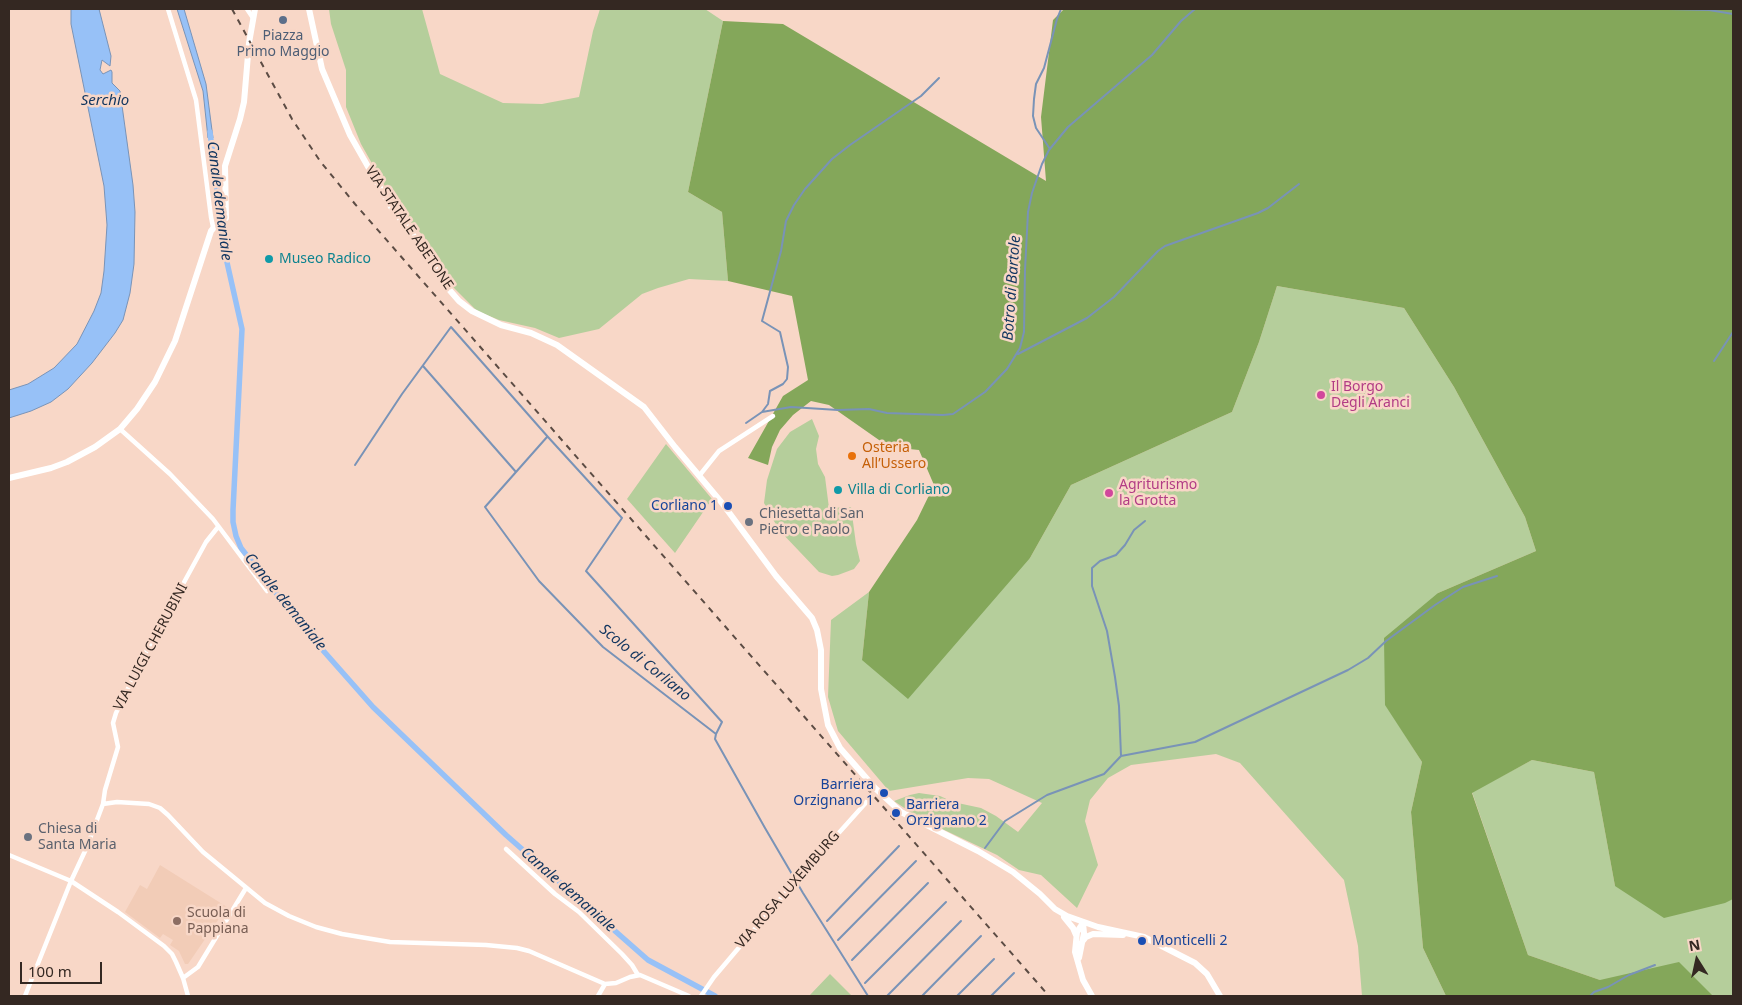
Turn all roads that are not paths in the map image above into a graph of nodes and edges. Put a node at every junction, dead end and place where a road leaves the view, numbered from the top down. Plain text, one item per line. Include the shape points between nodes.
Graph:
1 (168, 9) edge
2 (247, 9) edge
3 (255, 9) edge
4 (309, 9) edge
5 (254, 18) junction
6 (214, 226) junction
7 (773, 416) dead end
8 (120, 429) junction
9 (699, 476) junction
10 (9, 478) edge
11 (218, 528) junction
12 (267, 591) dead end
13 (871, 796) dead end
14 (103, 804) junction
15 (506, 849) dead end
16 (9, 855) edge
17 (71, 881) junction
18 (246, 888) junction
19 (1058, 911) junction
20 (1083, 923) junction
21 (1131, 935) junction
22 (1076, 936) junction
23 (1082, 942) junction
24 (1078, 964) junction
25 (638, 975) junction
26 (183, 978) junction
27 (605, 984) junction
28 (702, 995) edge
29 (25, 996) edge
30 (188, 996) edge
31 (598, 996) edge
32 (688, 996) edge
33 (1092, 996) edge
34 (1220, 996) edge

1 - 6 street via 196,100
2 - 5 street
3 - 5 main road
4 - 9 main road, VIA STATALE ABETONE via 322,69 350,135 391,206 419,241 451,292 482,317 557,345 637,400
5 - 6 main road via 242,110 225,166 226,212 224,221
6 - 8 main road via 168,357 155,382
7 - 9 street via 719,451
8 - 10 main road via 67,462
8 - 11 street via 170,474
9 - 19 main road, VIA STATALE ABETONE via 812,618 821,650 825,716 840,748 896,808 999,863
11 - 12 street
11 - 14 street, VIA LUIGI CHERUBINI via 206,542 116,713 113,723 118,747
13 - 28 street, VIA ROSA LUXEMBURG
14 - 17 street, VIA LUIGI CHERUBINI
14 - 18 street via 142,803 160,808 203,852
15 - 25 street via 579,912
16 - 17 street
17 - 26 street via 164,946 172,954
17 - 29 street, VIA LUIGI CHERUBINI
18 - 26 street via 198,967
18 - 27 street via 272,907 324,930 390,942 524,949
19 - 20 main road, VIA STATALE ABETONE
19 - 22 main road via 1072,925
20 - 21 main road, VIA STATALE ABETONE
20 - 22 main road
20 - 23 main road
21 - 23 main road via 1093,934
21 - 34 main road, VIA STATALE ABETONE via 1144,937 1199,966 1210,977
22 - 24 main road
23 - 24 main road
24 - 33 main road
25 - 27 street via 616,984
25 - 32 street
26 - 30 street
27 - 31 street

